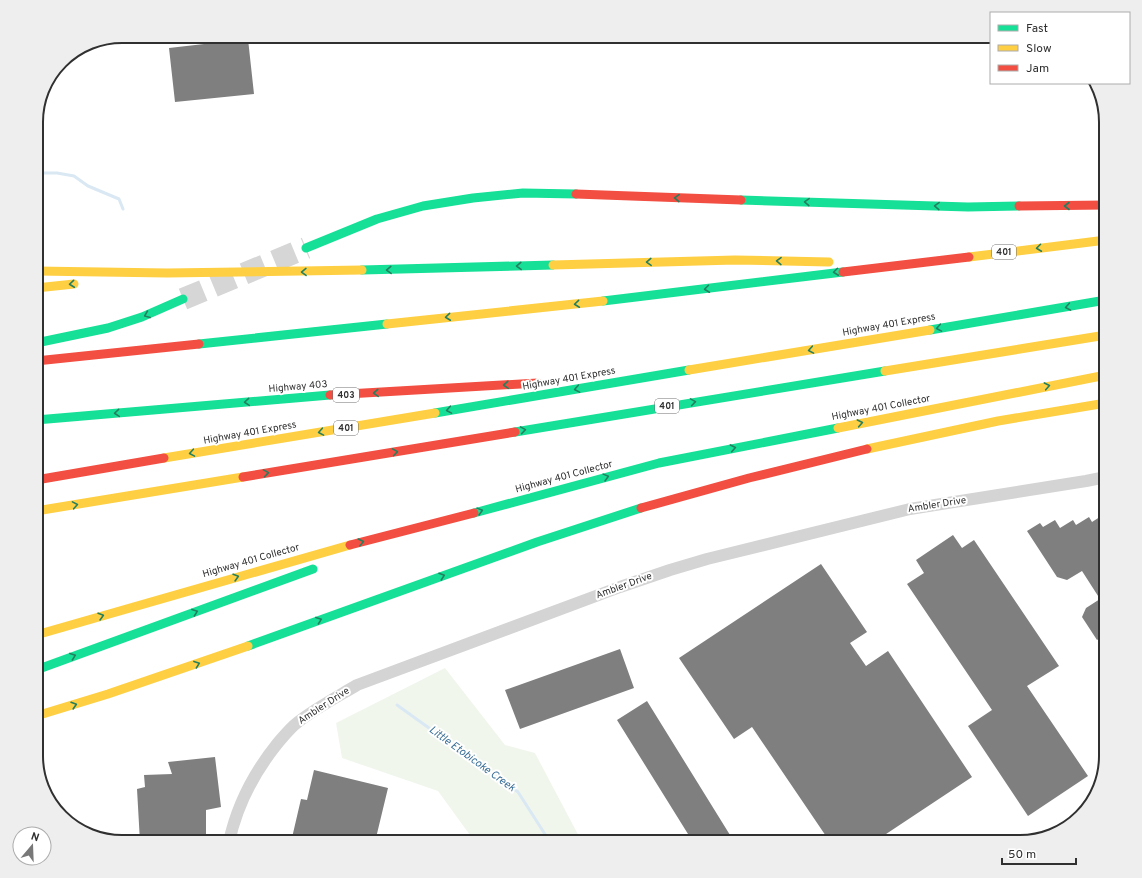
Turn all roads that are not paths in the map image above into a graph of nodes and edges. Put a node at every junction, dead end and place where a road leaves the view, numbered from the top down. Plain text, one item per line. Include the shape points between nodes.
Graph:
1 (1099, 205) edge
2 (1099, 241) edge
3 (306, 248) tunnel mouth
4 (902, 264) junction
5 (43, 271) edge
6 (167, 273) junction
7 (98, 281) dead end
8 (82, 283) dead end
9 (43, 287) edge
10 (183, 299) tunnel mouth
11 (1099, 301) edge
12 (1099, 336) edge
13 (43, 342) edge
14 (43, 360) edge
15 (657, 375) junction
16 (1099, 376) edge
17 (571, 381) dead end
18 (547, 382) dead end
19 (1099, 404) edge
20 (43, 419) edge
21 (1099, 478) edge
22 (43, 479) edge
23 (228, 479) junction
24 (43, 510) edge
25 (90, 511) dead end
26 (443, 522) junction
27 (361, 551) dead end
28 (324, 565) dead end
29 (43, 632) edge
30 (43, 667) edge
31 (43, 714) edge
32 (231, 835) edge

1 -> 3 highway via 968,207 523,193 423,206 376,219
2 -> 4 highway, 401
4 -> 6 highway via 735,260 343,271
4 -> 14 highway, 401 via 613,300
5 - 6 highway
6 - 7 highway
8 -> 9 highway
10 -> 13 highway via 142,317 108,328
11 -> 15 highway, Highway 401 Express / 401
23 -> 12 highway, 401
15 - 17 highway
15 -> 22 highway, Highway 401 Express / 401
26 -> 16 highway, Highway 401 Collector via 659,463
18 -> 20 highway, Highway 403 / 403 via 320,396
31 -> 19 highway via 169,674 609,518 723,484 976,425
21 - 32 street, Ambler Drive via 910,509 707,559 620,587 357,685 296,723 268,756 255,773 242,800
24 -> 23 highway, 401
23 - 25 highway
26 - 27 highway
29 -> 26 highway, Highway 401 Collector via 344,546
30 -> 28 highway

